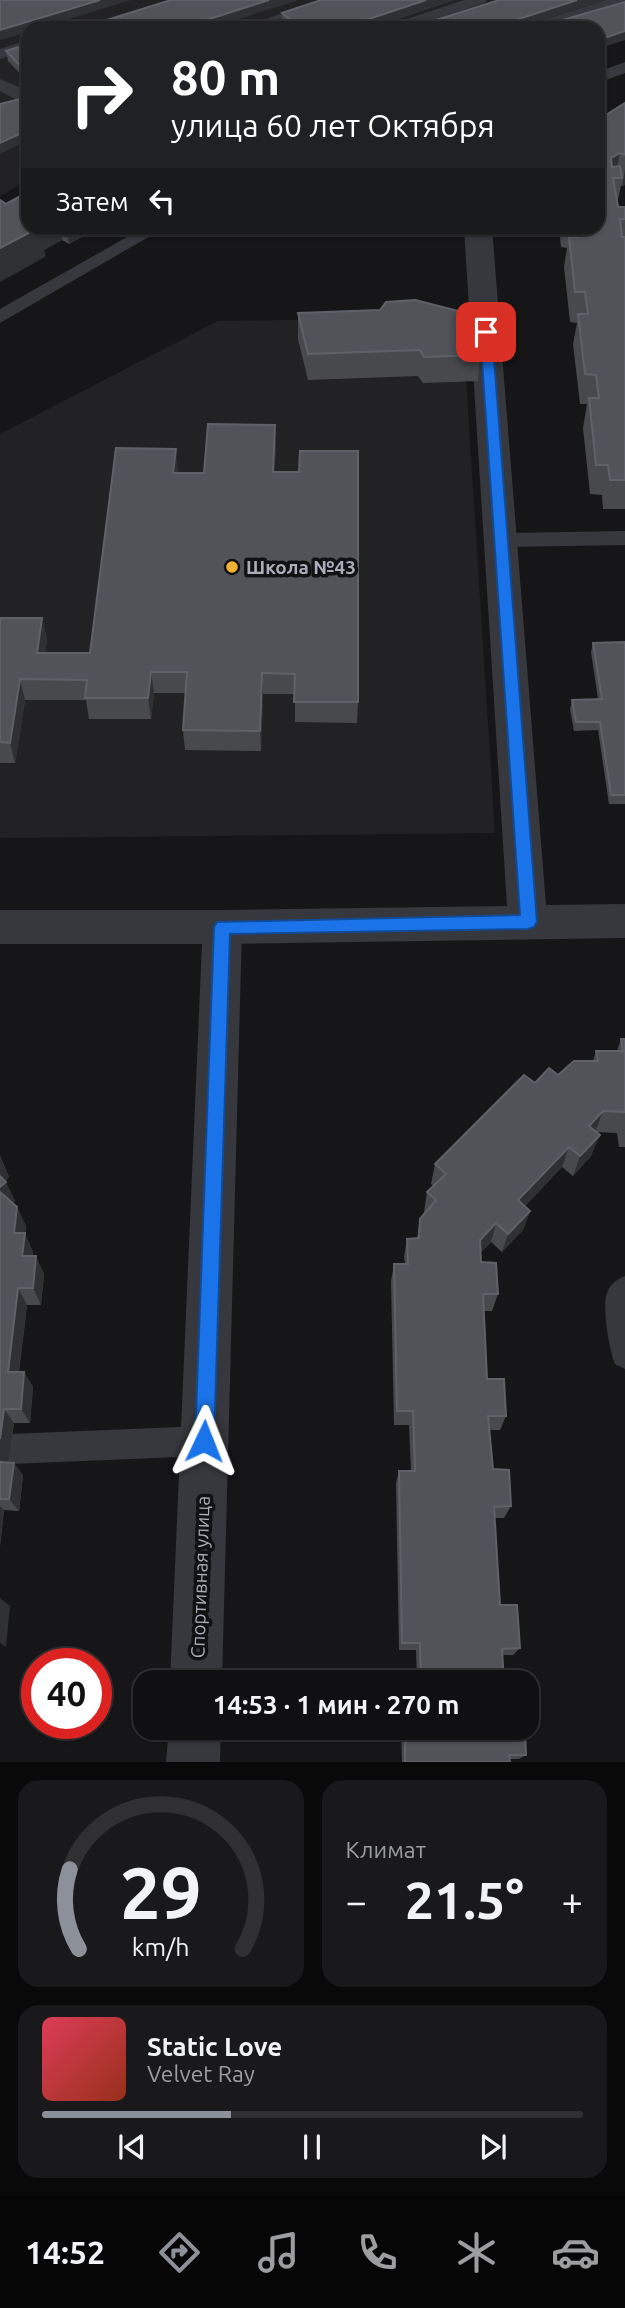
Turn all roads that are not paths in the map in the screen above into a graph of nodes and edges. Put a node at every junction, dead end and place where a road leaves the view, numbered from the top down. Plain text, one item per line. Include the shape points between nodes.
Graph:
1 (333, 0) edge
2 (479, 0) edge
3 (622, 0) edge
4 (274, 21) edge
5 (415, 21) edge
6 (555, 21) edge
7 (21, 47) edge
8 (0, 54) edge
9 (625, 67) edge
10 (605, 75) edge
11 (0, 84) edge
12 (21, 96) edge
13 (143, 235) edge
14 (479, 235) edge
15 (0, 317) edge
16 (625, 538) edge
17 (503, 540) junction
18 (625, 921) edge
19 (528, 922) junction
20 (0, 927) edge
21 (222, 927) junction
22 (625, 1290) edge
23 (625, 1354) edge
24 (204, 1441) junction
25 (10, 1449) dead end
26 (196, 1670) edge
27 (194, 1740) edge
28 (193, 1762) edge

1 - 4 lane
2 - 5 lane
3 - 6 lane
7 - 8 lane
9 - 10 lane
11 - 12 lane
13 - 15 lane
14 - 17 street
16 - 17 lane
17 - 19 street
18 - 19 street
19 - 21 street
20 - 21 street
21 - 24 street, Спортивная улица
22 - 23 lane via 620,1297
24 - 25 lane
24 - 26 street, Спортивная улица
27 - 28 street

